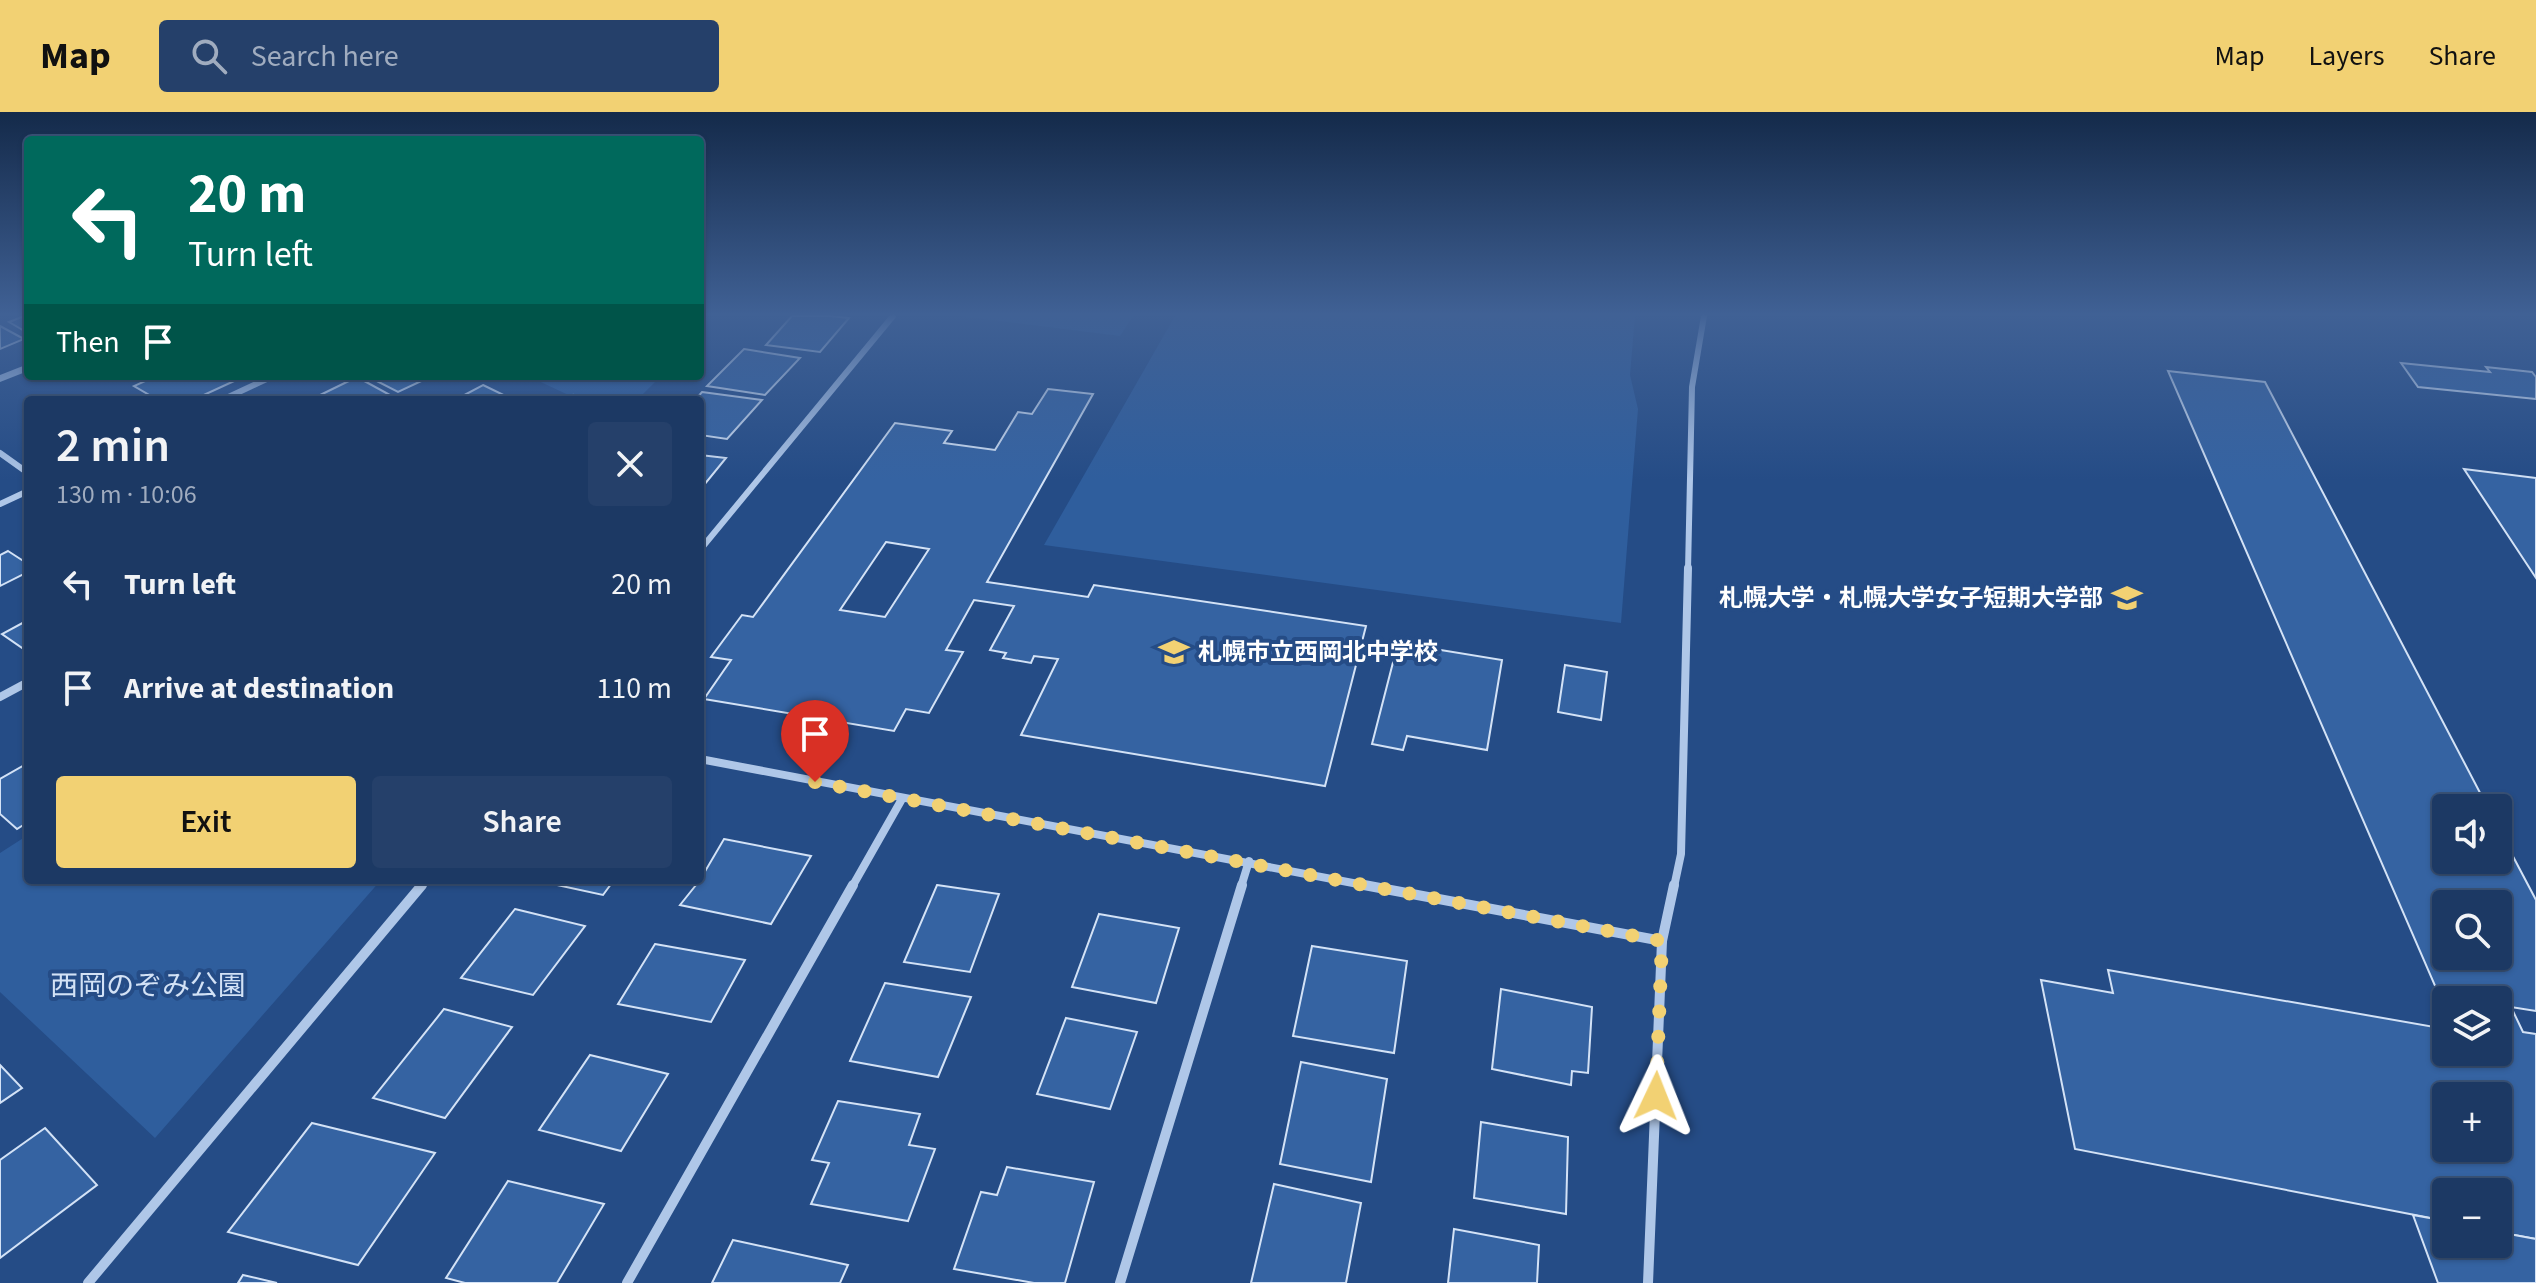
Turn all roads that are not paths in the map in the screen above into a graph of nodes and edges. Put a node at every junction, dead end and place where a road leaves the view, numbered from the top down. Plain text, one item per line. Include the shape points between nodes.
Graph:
1 (19, 371) edge
2 (848, 371) edge
3 (1695, 371) edge
4 (0, 379) edge
5 (264, 380) edge
6 (230, 396) edge
7 (0, 453) edge
8 (24, 470) edge
9 (24, 493) edge
10 (0, 504) edge
11 (704, 545) edge
12 (24, 684) edge
13 (0, 697) edge
14 (704, 760) edge
15 (902, 799) junction
16 (1249, 861) junction
17 (423, 884) edge
18 (1662, 941) junction
19 (88, 1283) edge
20 (627, 1283) edge
21 (1120, 1283) edge
22 (1648, 1283) edge

1 - 4 street
2 - 11 street
3 - 18 street via 1681,854
5 - 6 street
7 - 8 street
9 - 10 street
12 - 13 street
14 - 15 street
15 - 16 street
15 - 20 street
16 - 18 street
16 - 21 street
17 - 19 street
18 - 22 street

